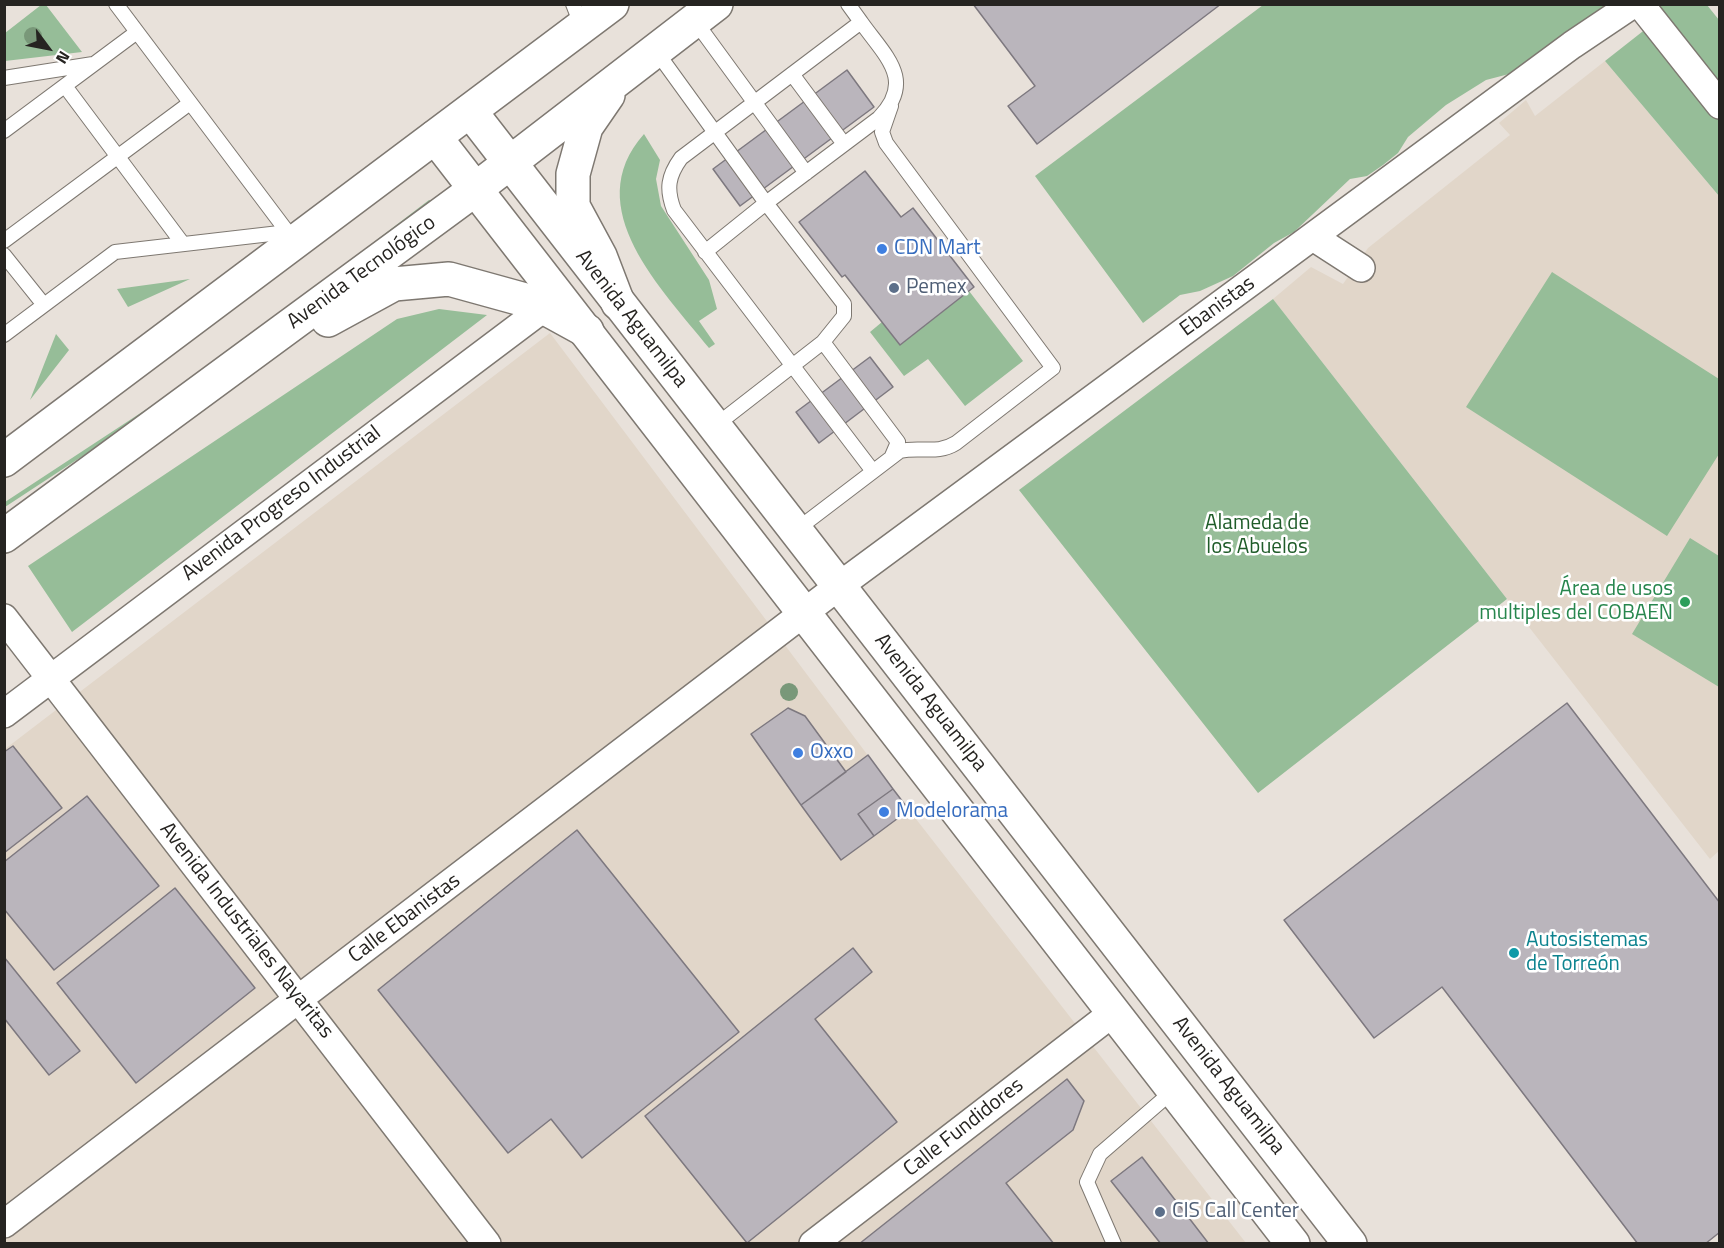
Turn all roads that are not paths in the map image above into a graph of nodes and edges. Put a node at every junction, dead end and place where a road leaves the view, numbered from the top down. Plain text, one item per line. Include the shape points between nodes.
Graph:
1 (116, 4) edge
2 (612, 4) edge
3 (848, 4) edge
4 (1633, 4) edge
5 (1640, 4) edge
6 (706, 13) edge
7 (578, 16) edge
8 (861, 22) junction
9 (137, 32) junction
10 (656, 51) junction
11 (95, 64) junction
12 (792, 74) junction
13 (621, 77) junction
14 (4, 78) edge
15 (65, 86) junction
16 (190, 102) junction
17 (755, 102) junction
18 (1719, 105) edge
19 (891, 106) junction
20 (470, 111) junction
21 (4, 131) edge
22 (715, 132) junction
23 (435, 137) junction
24 (844, 144) junction
25 (118, 156) junction
26 (509, 162) junction
27 (806, 173) junction
28 (477, 188) junction
29 (766, 203) junction
30 (292, 237) junction
31 (1313, 237) junction
32 (4, 242) edge
33 (183, 244) junction
34 (705, 252) junction
35 (4, 255) edge
36 (1361, 268) dead end
37 (551, 299) junction
38 (618, 303) junction
39 (44, 305) junction
40 (4, 335) edge
41 (823, 342) junction
42 (791, 367) junction
43 (179, 408) junction
44 (715, 427) junction
45 (892, 456) junction
46 (4, 460) edge
47 (872, 470) junction
48 (795, 531) junction
49 (4, 536) edge
50 (839, 586) junction
51 (805, 612) junction
52 (4, 618) edge
53 (51, 678) junction
54 (4, 714) edge
55 (1109, 933) junction
56 (300, 1000) junction
57 (1114, 1012) junction
58 (1205, 1057) junction
59 (1174, 1090) junction
60 (4, 1224) edge
61 (487, 1244) edge
62 (813, 1244) edge
63 (1114, 1244) edge
64 (1293, 1244) edge
65 (1350, 1244) edge

1 - 9 lane
2 - 7 main road
3 - 8 lane
4 - 31 street, Ebanistas
5 - 18 street
6 - 10 main road, Avenida Tecnológico
6 - 17 lane
7 - 20 main road
8 - 12 lane
8 - 19 lane via 898,80
9 - 11 lane
9 - 16 lane
10 - 13 main road, Avenida Tecnológico
10 - 22 lane
11 - 14 lane
11 - 15 lane
12 - 17 lane
12 - 24 lane
13 - 26 main road, Avenida Tecnológico
13 - 38 main road via 586,127 573,174 573,206 600,256
15 - 21 lane
15 - 25 lane
16 - 25 lane
16 - 30 lane
17 - 22 lane
17 - 27 lane
19 - 24 lane
19 - 45 lane via 882,132 886,143 1053,368 948,448 932,451 917,447
20 - 23 main road
20 - 26 main road, Avenida Aguamilpa
22 - 29 lane
22 - 34 lane via 681,158 668,183 674,210
23 - 28 main road, Avenida Aguamilpa
23 - 30 main road
24 - 27 lane
25 - 32 lane
25 - 33 lane
26 - 28 main road, Avenida Tecnológico
26 - 38 main road, Avenida Aguamilpa
27 - 29 lane
28 - 37 main road, Avenida Aguamilpa
28 - 43 main road, Avenida Tecnológico
29 - 34 lane
29 - 41 lane via 844,304 844,316
30 - 33 lane
30 - 46 main road
31 - 36 street
31 - 50 street, Ebanistas
33 - 39 lane via 115,252
34 - 42 lane
35 - 39 lane
37 - 43 main road via 449,279 394,284
37 - 51 main road, Avenida Aguamilpa via 587,331
37 - 53 street, Avenida Progreso Industrial
38 - 44 main road, Avenida Aguamilpa
39 - 40 lane
41 - 42 lane
41 - 45 lane via 898,442
42 - 44 lane
42 - 47 lane
43 - 49 main road, Avenida Tecnológico
44 - 48 main road, Avenida Aguamilpa
45 - 47 lane
47 - 48 lane
48 - 50 main road, Avenida Aguamilpa
50 - 51 street, Ebanistas
50 - 55 main road, Avenida Aguamilpa
51 - 56 street, Calle Ebanistas
51 - 57 main road, Avenida Aguamilpa
52 - 53 street, Avenida Industriales Nayaritas
53 - 54 street, Avenida Progreso Industrial
53 - 56 street, Avenida Industriales Nayaritas
55 - 57 main road
55 - 58 main road, Avenida Aguamilpa
56 - 60 street, Calle Ebanistas
56 - 61 street, Avenida Industriales Nayaritas
57 - 58 main road
57 - 59 main road, Avenida Aguamilpa
57 - 62 street, Calle Fundidores
58 - 65 main road, Avenida Aguamilpa
59 - 63 lane via 1100,1154 1087,1182
59 - 64 main road, Avenida Aguamilpa

